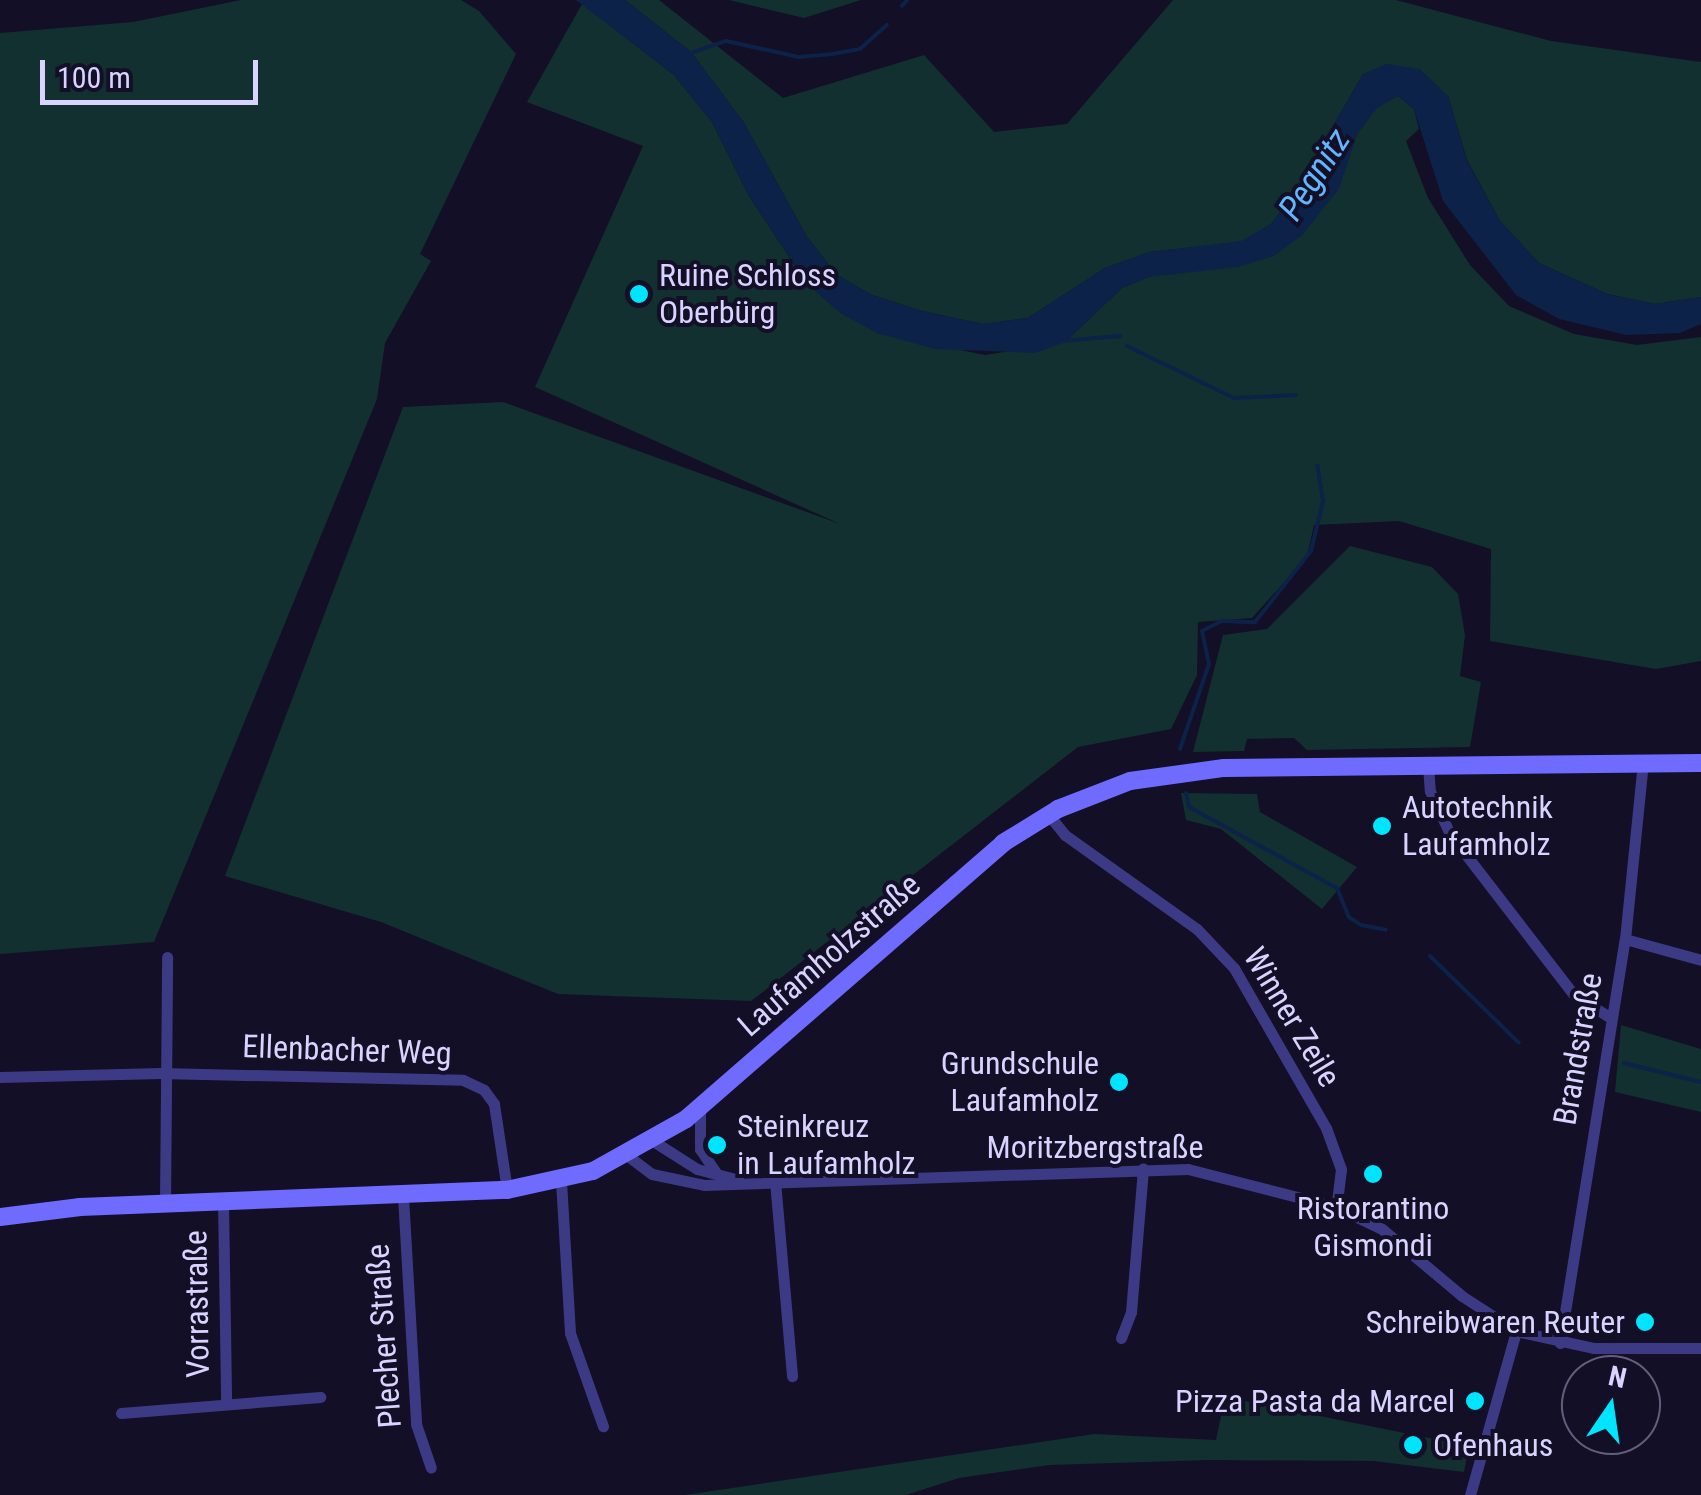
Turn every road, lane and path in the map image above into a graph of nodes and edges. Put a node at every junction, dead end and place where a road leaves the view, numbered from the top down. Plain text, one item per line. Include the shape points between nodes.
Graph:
1 (1643, 762) junction
2 (1701, 763) edge
3 (1428, 764) junction
4 (1048, 814) junction
5 (1625, 939) junction
6 (167, 957) dead end
7 (1701, 960) edge
8 (1611, 1018) junction
9 (161, 1072) junction
10 (0, 1077) edge
11 (700, 1107) junction
12 (653, 1142) junction
13 (628, 1156) junction
14 (1144, 1169) junction
15 (717, 1174) junction
16 (561, 1181) junction
17 (775, 1181) junction
18 (742, 1182) junction
19 (507, 1190) junction
20 (403, 1196) junction
21 (223, 1202) junction
22 (165, 1204) junction
23 (1336, 1207) junction
24 (0, 1217) edge
25 (1516, 1331) junction
26 (1121, 1338) dead end
27 (1560, 1343) junction
28 (1701, 1348) edge
29 (792, 1376) dead end
30 (320, 1397) dead end
31 (226, 1404) junction
32 (121, 1413) dead end
33 (603, 1426) dead end
34 (431, 1468) dead end
35 (1470, 1495) edge

1 - 2 main road, Laufamholzstraße
1 - 3 main road, Laufamholzstraße
1 - 5 street, Brandstraße
3 - 4 main road, Laufamholzstraße via 1186,770 1116,785
3 - 8 street via 1430,791 1450,834 1574,995
4 - 11 main road, Laufamholzstraße via 986,858
4 - 23 street, Winner Zeile via 1065,835 1197,929 1234,968 1336,1152
5 - 7 street
5 - 8 street, Brandstraße
6 - 9 street
8 - 27 street, Brandstraße
9 - 10 street, Ellenbacher Weg
9 - 19 street, Ellenbacher Weg via 475,1084 494,1104
9 - 22 street
11 - 12 main road, Laufamholzstraße
11 - 15 street via 700,1149
12 - 13 main road, Laufamholzstraße
12 - 15 street, Moritzbergstraße
13 - 16 main road, Laufamholzstraße
13 - 18 street, Moritzbergstraße via 646,1171 680,1182
14 - 17 street, Moritzbergstraße
14 - 23 street, Moritzbergstraße via 1188,1169
14 - 26 street via 1130,1312
15 - 18 street, Moritzbergstraße
16 - 19 main road, Laufamholzstraße
16 - 33 street via 570,1333
17 - 18 street, Moritzbergstraße
17 - 29 street
19 - 20 main road, Laufamholzstraße
20 - 21 main road, Laufamholzstraße
20 - 34 street, Plecher Straße via 416,1424
21 - 22 main road, Laufamholzstraße
21 - 31 street, Vorrastraße
22 - 24 main road, Laufamholzstraße
23 - 25 street, Moritzbergstraße via 1397,1238 1462,1296
25 - 27 street, Moritzbergstraße
25 - 35 street
27 - 28 street, Moritzbergstraße
30 - 31 street, Vorrastraße
31 - 32 street, Vorrastraße

